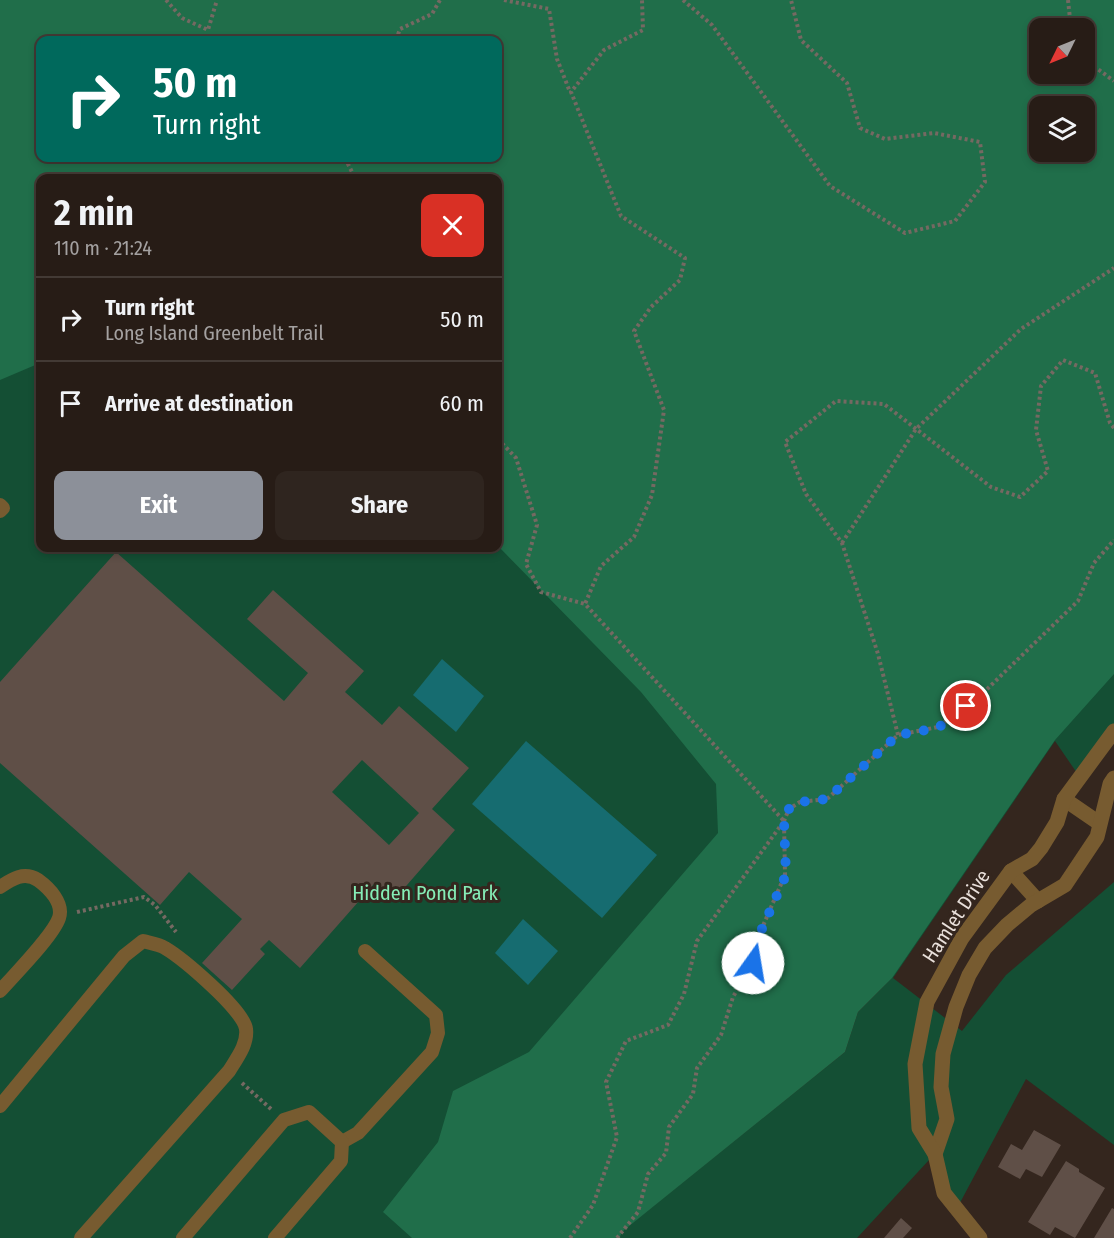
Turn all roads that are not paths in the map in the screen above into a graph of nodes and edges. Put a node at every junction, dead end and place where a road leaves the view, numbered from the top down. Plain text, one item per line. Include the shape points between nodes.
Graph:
1 (0, 505) edge
2 (0, 511) edge
3 (1114, 730) edge
4 (1114, 778) edge
5 (1064, 799) junction
6 (1099, 824) junction
7 (1011, 871) junction
8 (0, 887) edge
9 (1038, 901) junction
10 (365, 951) dead end
11 (0, 991) edge
12 (0, 1106) edge
13 (342, 1142) junction
14 (935, 1154) junction
15 (81, 1238) edge
16 (183, 1238) edge
17 (275, 1238) edge
18 (980, 1238) edge

1 - 2 lane
3 - 5 street, Hamlet Drive
4 - 6 street
5 - 6 street
5 - 7 street, Hamlet Drive via 1057,822 1041,848 1032,859
6 - 9 street via 1097,837 1065,885
7 - 9 street
7 - 14 street, Hamlet Drive via 962,938 927,1002 915,1064 916,1106 919,1128
8 - 11 lane via 14,877 32,876 47,886 57,900 59,917
9 - 14 street via 985,948 969,975 943,1054 940,1087 947,1119
10 - 13 lane via 436,1015 438,1033 432,1052 358,1133
12 - 15 lane via 124,956 143,941 163,946 183,960 237,1010 246,1028 243,1048 229,1071
13 - 16 lane via 309,1112 284,1120
13 - 17 lane via 341,1161
14 - 18 street, Hamlet Drive via 944,1192

